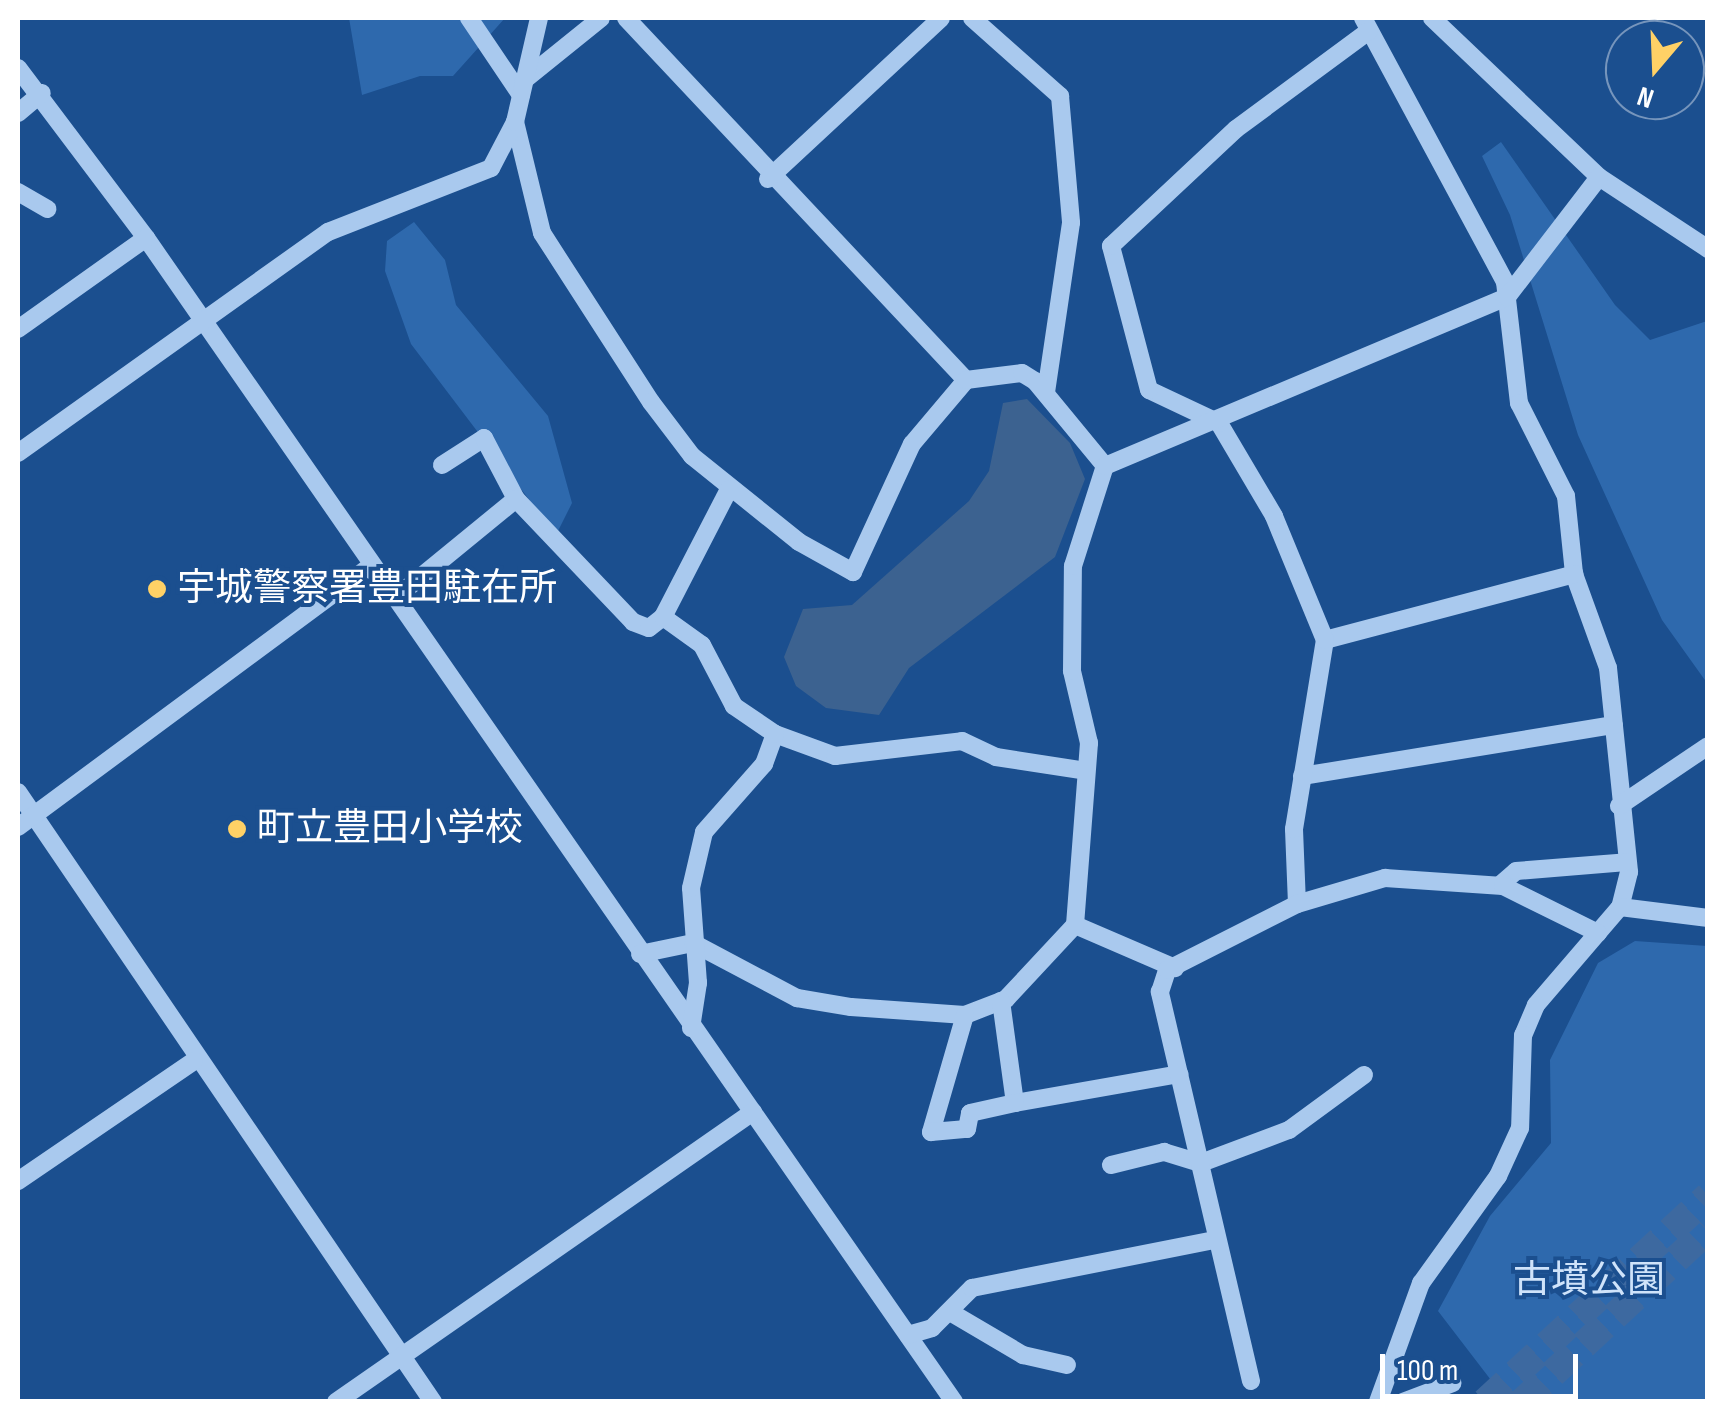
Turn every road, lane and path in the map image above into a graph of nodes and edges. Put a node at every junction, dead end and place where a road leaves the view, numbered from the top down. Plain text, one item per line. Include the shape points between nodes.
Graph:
1 (469, 18) edge
2 (539, 18) edge
3 (601, 18) edge
4 (626, 18) edge
5 (941, 18) edge
6 (972, 18) edge
7 (1432, 18) edge
8 (1366, 24) edge
9 (18, 68) edge
10 (522, 88) junction
11 (42, 93) junction
12 (18, 113) edge
13 (515, 122) junction
14 (1600, 177) junction
15 (768, 179) junction
16 (18, 192) edge
17 (48, 209) dead end
18 (146, 238) junction
19 (1708, 249) edge
20 (1507, 297) junction
21 (203, 322) junction
22 (18, 329) edge
23 (966, 380) junction
24 (1046, 392) junction
25 (1219, 424) junction
26 (18, 453) edge
27 (442, 465) dead end
28 (1105, 466) junction
29 (729, 489) junction
30 (516, 500) junction
31 (372, 565) junction
32 (1574, 574) junction
33 (395, 598) junction
34 (662, 617) junction
35 (1325, 640) junction
36 (1614, 725) junction
37 (775, 734) junction
38 (1708, 746) edge
39 (1086, 772) junction
40 (1302, 776) junction
41 (18, 792) edge
42 (1619, 806) junction
43 (33, 815) junction
44 (18, 827) edge
45 (1627, 862) junction
46 (1500, 885) junction
47 (1297, 904) junction
48 (1620, 907) junction
49 (1708, 918) edge
50 (1075, 925) junction
51 (1598, 934) junction
52 (693, 943) junction
53 (640, 954) junction
54 (1175, 968) junction
55 (1000, 1000) junction
56 (964, 1015) junction
57 (691, 1028) junction
58 (194, 1061) junction
59 (1179, 1074) junction
60 (1364, 1075) dead end
61 (1015, 1103) junction
62 (754, 1112) junction
63 (1201, 1163) junction
64 (1111, 1164) dead end
65 (18, 1181) edge
66 (1214, 1240) junction
67 (950, 1312) junction
68 (908, 1335) junction
69 (402, 1357) junction
70 (1067, 1365) dead end
71 (1251, 1381) dead end
72 (1454, 1384) dead end
73 (336, 1402) edge
74 (433, 1402) edge
75 (954, 1402) edge
76 (1378, 1402) edge
77 (1403, 1402) edge

1 - 10 street
2 - 10 street
3 - 10 street
4 - 15 street
5 - 15 street
6 - 24 street via 1060,96 1071,222
7 - 14 street
8 - 20 street via 1497,262
8 - 25 street via 1236,129 1111,246 1149,390
9 - 11 street
10 - 13 street
11 - 12 street
11 - 18 street
13 - 21 street via 490,168 362,214
13 - 29 street via 542,233 651,402
14 - 19 street
14 - 20 street
15 - 23 street
16 - 17 street
18 - 21 street
18 - 22 street
20 - 25 street
20 - 32 street via 1519,404 1566,496
21 - 26 street
21 - 31 street
23 - 24 street via 1022,374
23 - 29 street via 912,444 854,572
24 - 28 street
25 - 28 street
25 - 35 street via 1274,516
27 - 30 street via 484,438
28 - 39 street via 1074,566 1072,671 1089,743
29 - 34 street
30 - 33 street
30 - 34 street via 633,622 649,628
31 - 33 street
31 - 43 street
32 - 35 street
32 - 36 street via 1608,668
33 - 53 street
34 - 37 street via 702,645 734,706
35 - 40 street
36 - 40 street
36 - 42 street
37 - 39 street via 835,756 962,741 996,757
37 - 52 street via 764,764 704,832 691,888
38 - 42 street
39 - 50 street
40 - 47 street
41 - 43 street
42 - 45 street
43 - 44 street
43 - 58 street
45 - 46 street via 1516,871
45 - 48 street
46 - 47 street via 1384,878
46 - 51 street
47 - 54 street
48 - 49 street
48 - 51 street
50 - 54 street
50 - 55 street
51 - 76 street via 1536,1005 1523,1034 1520,1128 1498,1176 1421,1283
52 - 53 street
52 - 56 street via 798,998
52 - 57 street
53 - 57 street
54 - 59 street via 1160,992
55 - 56 street
55 - 61 street
56 - 61 street via 931,1132 967,1129 970,1113
57 - 62 street
58 - 65 street
58 - 69 street
59 - 61 street
59 - 63 street
60 - 63 street via 1289,1130
62 - 68 street
62 - 69 street
63 - 64 street via 1164,1152
63 - 66 street
66 - 67 street via 972,1288
66 - 71 street
67 - 68 street
67 - 70 street via 1023,1356
68 - 75 street
69 - 73 street
69 - 74 street
72 - 77 street

